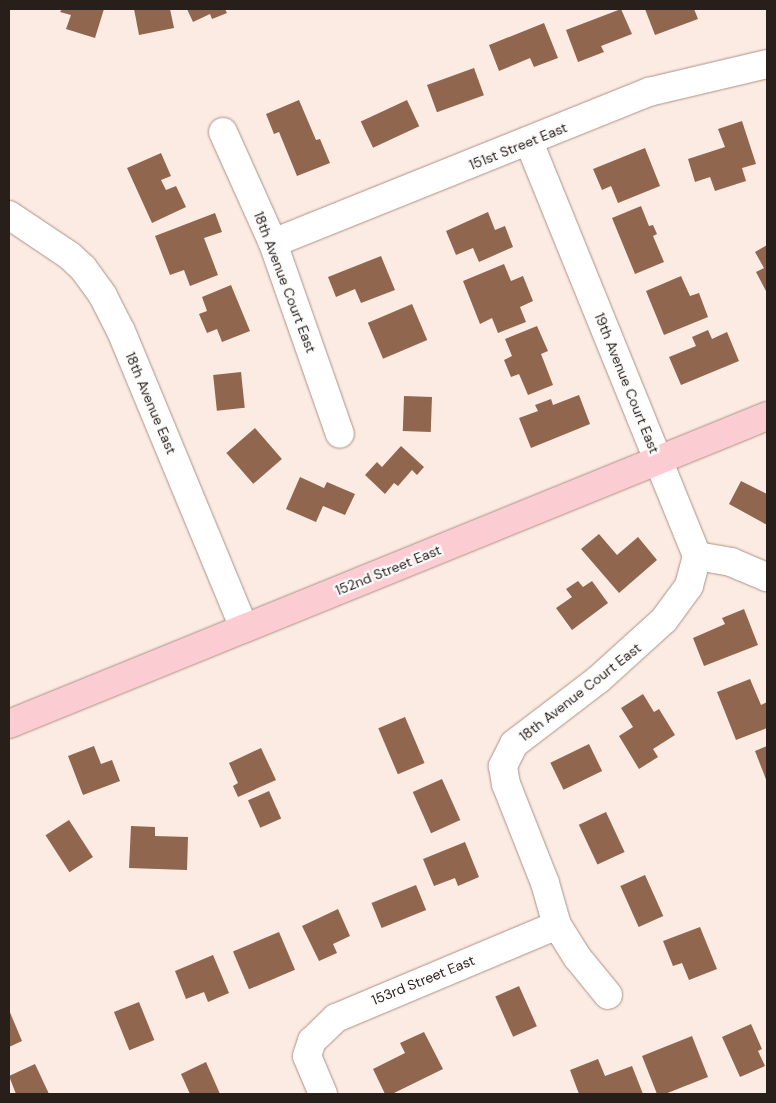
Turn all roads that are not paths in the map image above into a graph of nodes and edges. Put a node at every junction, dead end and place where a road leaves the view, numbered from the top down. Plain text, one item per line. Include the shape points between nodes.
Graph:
1 (767, 64) edge
2 (223, 132) dead end
3 (529, 142) junction
4 (9, 215) edge
5 (273, 243) junction
6 (767, 416) edge
7 (340, 434) dead end
8 (659, 460) junction
9 (696, 556) junction
10 (767, 577) edge
11 (244, 628) junction
12 (9, 724) edge
13 (557, 925) junction
14 (608, 994) dead end
15 (323, 1094) edge

1 - 3 street, 151st Street East via 649,92
2 - 5 street, 18th Avenue Court East
3 - 5 street, 151st Street East
3 - 8 street, 19th Avenue Court East
4 - 11 street, 18th Avenue East via 70,256 103,296 121,331
5 - 7 street, 18th Avenue Court East
6 - 8 main road, 152nd Street East
8 - 9 street, 19th Avenue Court East
8 - 11 main road, 152nd Street East
9 - 10 street via 731,562
9 - 13 street, 18th Avenue Court East via 689,586 664,620 599,679 514,744 506,755 503,766 506,784 546,884
11 - 12 main road, 152nd Street East
13 - 14 street, 18th Avenue Court East
13 - 15 street, 153rd Street East via 351,1010 324,1027 312,1041 307,1056

